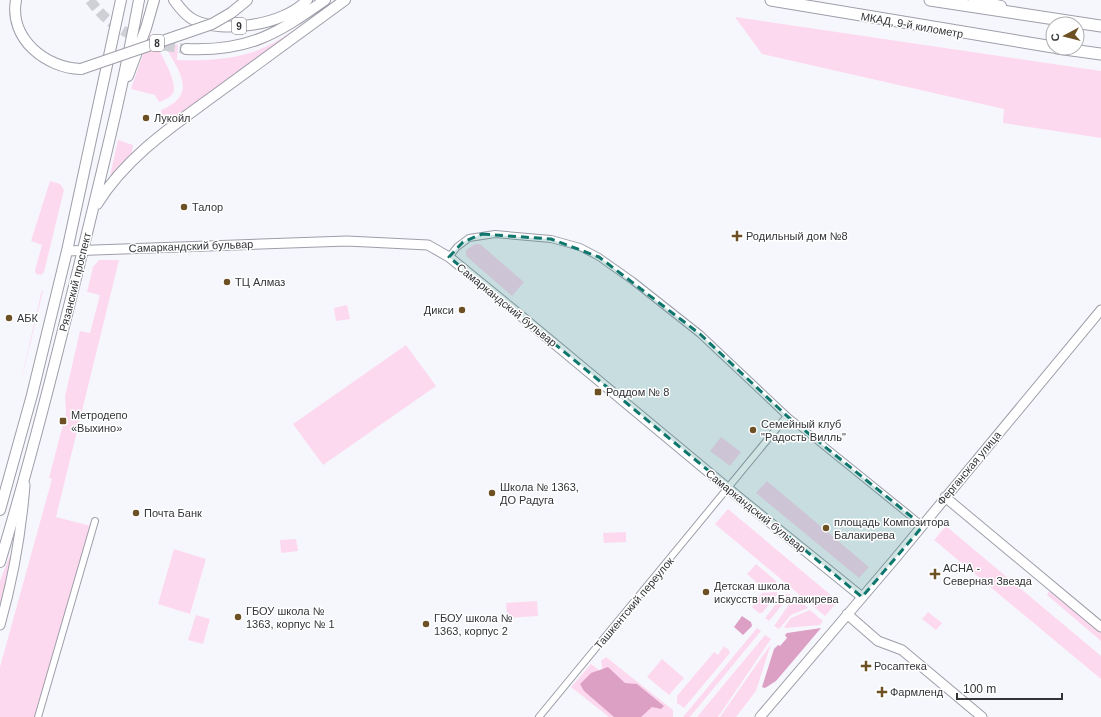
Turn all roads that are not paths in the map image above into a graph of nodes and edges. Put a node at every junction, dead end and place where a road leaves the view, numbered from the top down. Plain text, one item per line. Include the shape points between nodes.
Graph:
1 (16, 0) edge
2 (139, 0) edge
3 (154, 0) edge
4 (174, 0) edge
5 (247, 0) edge
6 (307, 0) edge
7 (325, 0) edge
8 (344, 0) edge
9 (771, 0) edge
10 (930, 0) edge
11 (974, 0) edge
12 (121, 1) edge
13 (1045, 17) edge
14 (1045, 18) edge
15 (1085, 24) edge
16 (1101, 26) edge
17 (1045, 46) edge
18 (186, 49) tunnel mouth
19 (1085, 52) edge
20 (1101, 54) edge
21 (122, 89) junction
22 (92, 211) junction
23 (82, 251) junction
24 (67, 252) junction
25 (449, 257) junction
26 (1101, 310) edge
27 (787, 416) junction
28 (14, 464) junction
29 (26, 476) junction
30 (728, 488) junction
31 (0, 490) edge
32 (945, 497) junction
33 (0, 510) edge
34 (95, 521) dead end
35 (923, 526) junction
36 (0, 562) edge
37 (862, 597) junction
38 (847, 614) junction
39 (0, 625) edge
40 (1101, 627) edge
41 (38, 717) edge
42 (539, 717) edge
43 (760, 717) edge
44 (982, 717) edge

1 - 5 main road, 8, bridge via 15,15 26,42 50,62 71,69 81,69 212,24
2 - 21 main road, Рязанский проспект
3 - 21 main road via 132,69
4 - 6 main road, 9 via 192,19 211,26 230,27 275,19 295,10
7 - 18 main road via 277,32 253,42 212,50
8 - 22 main road via 136,155 108,186
9 - 17 highway, МКАД, 9-й километр
10 - 14 highway
11 - 13 main road
12 - 24 main road, Рязанский проспект
15 - 16 highway
19 - 20 highway
21 - 22 main road, Рязанский проспект
22 - 23 main road, Рязанский проспект
23 - 24 street, Самаркандский бульвар
23 - 25 street, Самаркандский бульвар via 347,241 428,245
23 - 29 main road, Рязанский проспект
24 - 28 main road, Рязанский проспект
25 - 27 street via 469,238 495,234 551,239 580,248 615,268 700,334
25 - 30 street, Самаркандский бульвар
26 - 32 street, Ферганская улица
27 - 30 street, Ташкентский переулок
27 - 35 street
28 - 31 street
28 - 33 main road, Рязанский проспект
29 - 36 main road, Рязанский проспект
29 - 39 street via 22,530 13,580
30 - 37 street, Самаркандский бульвар
30 - 42 street, Ташкентский переулок
32 - 35 street, Ферганская улица
32 - 40 street
34 - 41 street
35 - 37 street, Ферганская улица
37 - 38 street, Ферганская улица
38 - 43 street, Ферганская улица
38 - 44 street via 878,641 902,650

